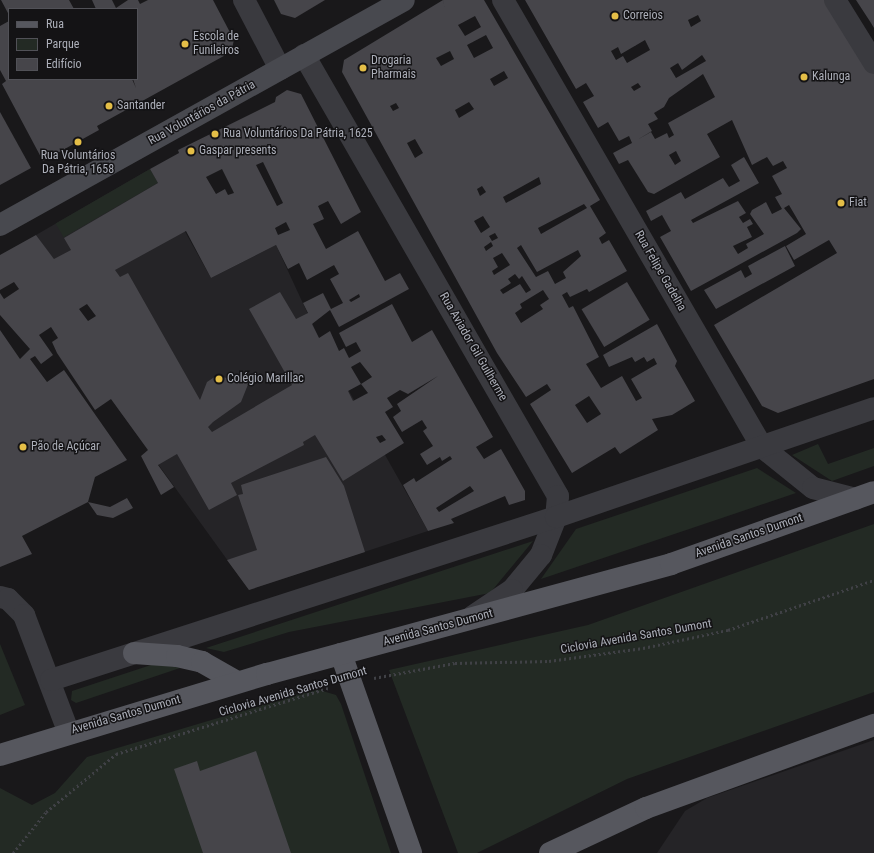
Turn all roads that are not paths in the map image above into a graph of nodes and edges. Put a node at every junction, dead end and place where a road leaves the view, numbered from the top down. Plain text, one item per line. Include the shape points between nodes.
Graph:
1 (244, 0) edge
2 (404, 0) edge
3 (502, 0) edge
4 (834, 0) edge
5 (304, 55) junction
6 (874, 63) edge
7 (280, 69) junction
8 (0, 225) edge
9 (874, 408) edge
10 (762, 447) junction
11 (865, 496) edge
12 (556, 517) junction
13 (0, 597) edge
14 (463, 622) junction
15 (134, 653) junction
16 (341, 654) junction
17 (51, 680) junction
18 (237, 682) junction
19 (874, 725) edge
20 (68, 731) junction
21 (0, 755) edge
22 (410, 853) edge
23 (550, 853) edge

1 - 7 street
2 - 5 main road, Rua Voluntários da Pátria
3 - 10 street, Rua Felipe Gadelha
4 - 6 street
5 - 7 main road, Rua Voluntários da Pátria
5 - 12 street, Rua Aviador Gil Guilherme via 544,468 558,496
7 - 8 main road, Rua Voluntários da Pátria
9 - 10 street
10 - 11 street, Rua Felipe Gadelha via 813,488
10 - 12 street
11 - 14 main road, Avenida Santos Dumont via 671,564
12 - 14 street, Rua Aviador Gil Guilherme via 541,555 512,590
12 - 15 street
13 - 17 street via 8,599 24,615
14 - 16 main road, Avenida Santos Dumont
15 - 17 street
15 - 18 main road via 177,656 202,662
16 - 18 main road, Avenida Santos Dumont
16 - 22 main road
17 - 20 street
18 - 20 main road, Avenida Santos Dumont
19 - 23 main road via 646,808
20 - 21 main road, Avenida Santos Dumont

